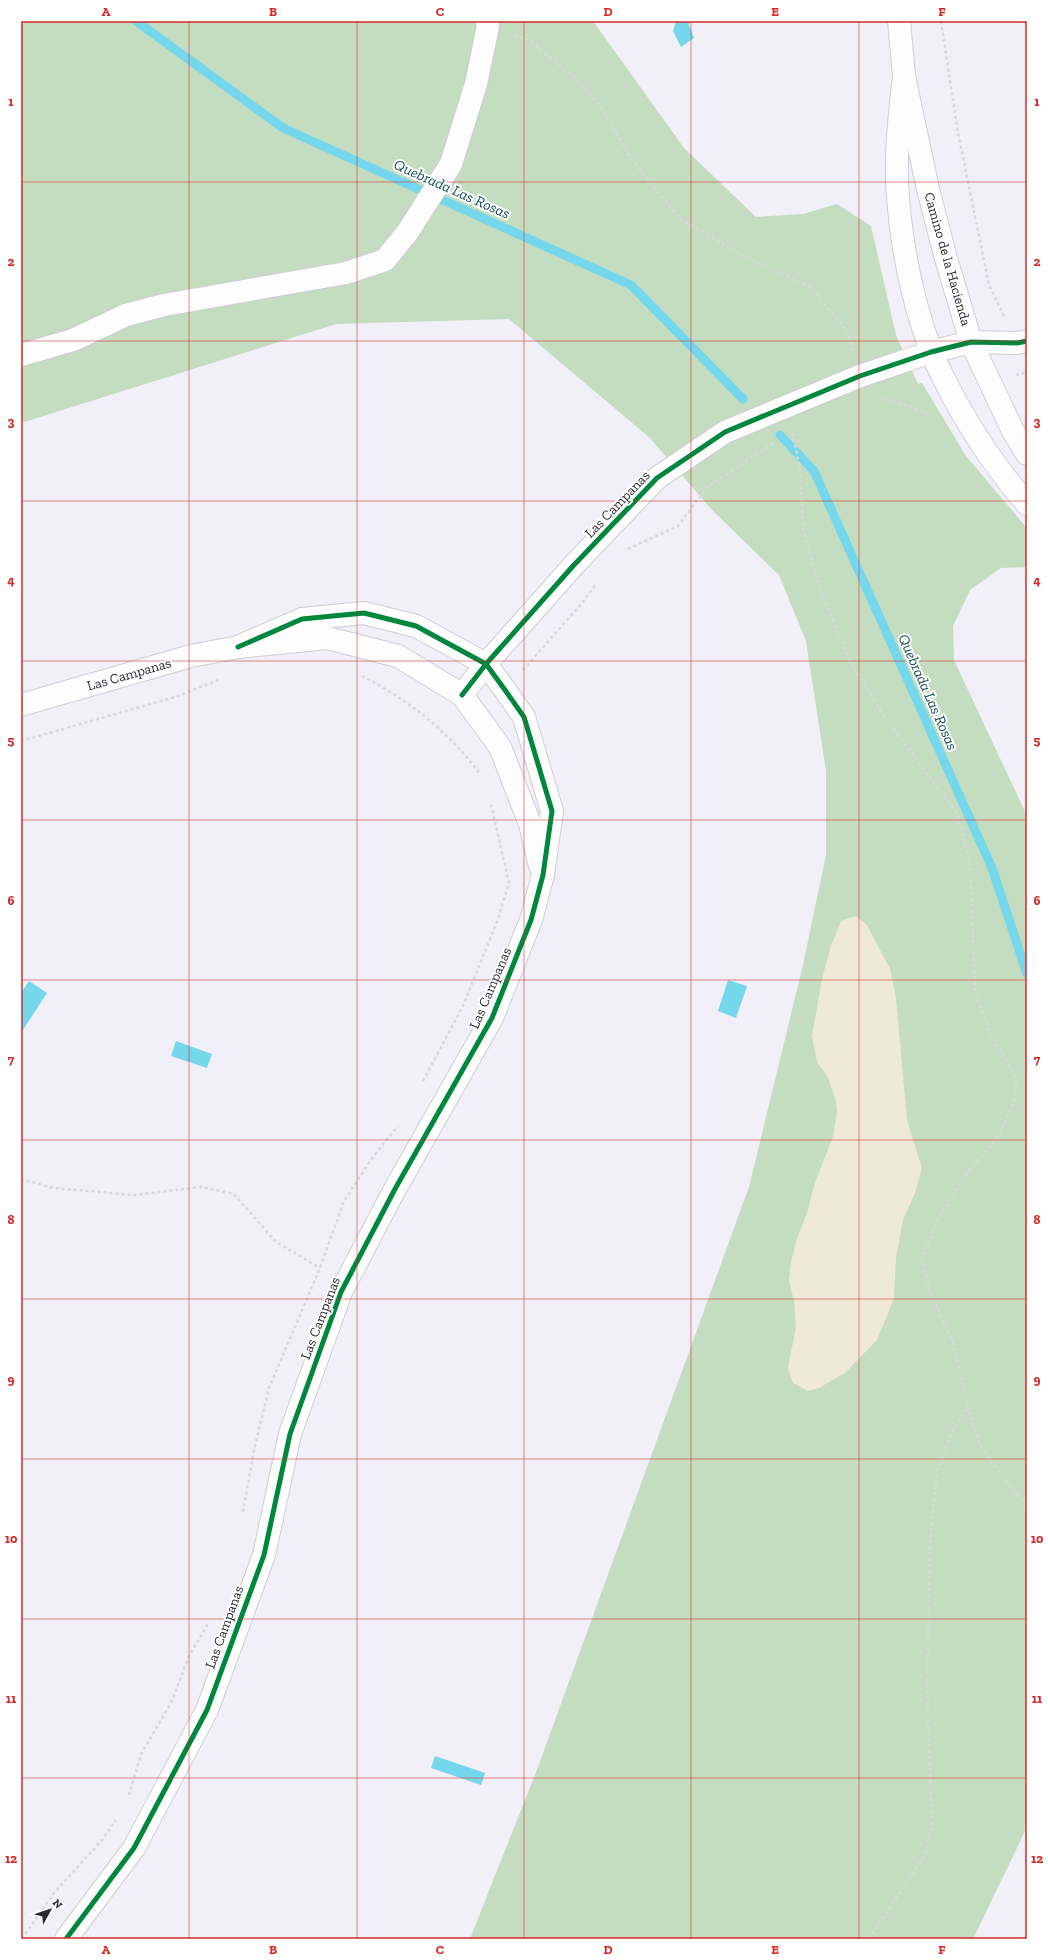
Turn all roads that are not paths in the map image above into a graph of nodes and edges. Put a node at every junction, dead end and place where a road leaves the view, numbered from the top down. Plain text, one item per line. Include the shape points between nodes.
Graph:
1 (899, 21) edge
2 (488, 24) edge
3 (904, 76) junction
4 (971, 342) junction
5 (1022, 342) edge
6 (931, 352) junction
7 (21, 355) edge
8 (1027, 454) edge
9 (1027, 504) edge
10 (238, 646) junction
11 (486, 664) junction
12 (462, 696) junction
13 (21, 705) edge
14 (543, 875) junction
15 (66, 1939) edge

1 - 3 street, Camino de la Hacienda
2 - 7 street via 476,84 451,164 407,233 385,260 346,273 164,305 126,316 73,340
3 - 4 street, Camino de la Hacienda via 930,196
3 - 6 street, Camino de la Hacienda via 898,134 897,182 906,260
4 - 5 street, Las Campanas
4 - 6 street, Las Campanas
4 - 8 street, Camino de la Hacienda via 990,385
6 - 9 street, Camino de la Hacienda via 956,402 984,449
6 - 11 street, Las Campanas via 860,376 725,432 657,478 573,566
10 - 11 street, Las Campanas via 302,619 364,613 416,626
10 - 12 street, Las Campanas via 327,638 398,656
10 - 13 street, Las Campanas via 191,656
11 - 12 street, Las Campanas
11 - 14 street, Las Campanas via 524,717 552,811
12 - 14 street, Las Campanas via 500,747 530,824
14 - 15 street, Las Campanas via 531,920 492,1018 395,1189 342,1292 290,1434 264,1555 207,1710 134,1848

